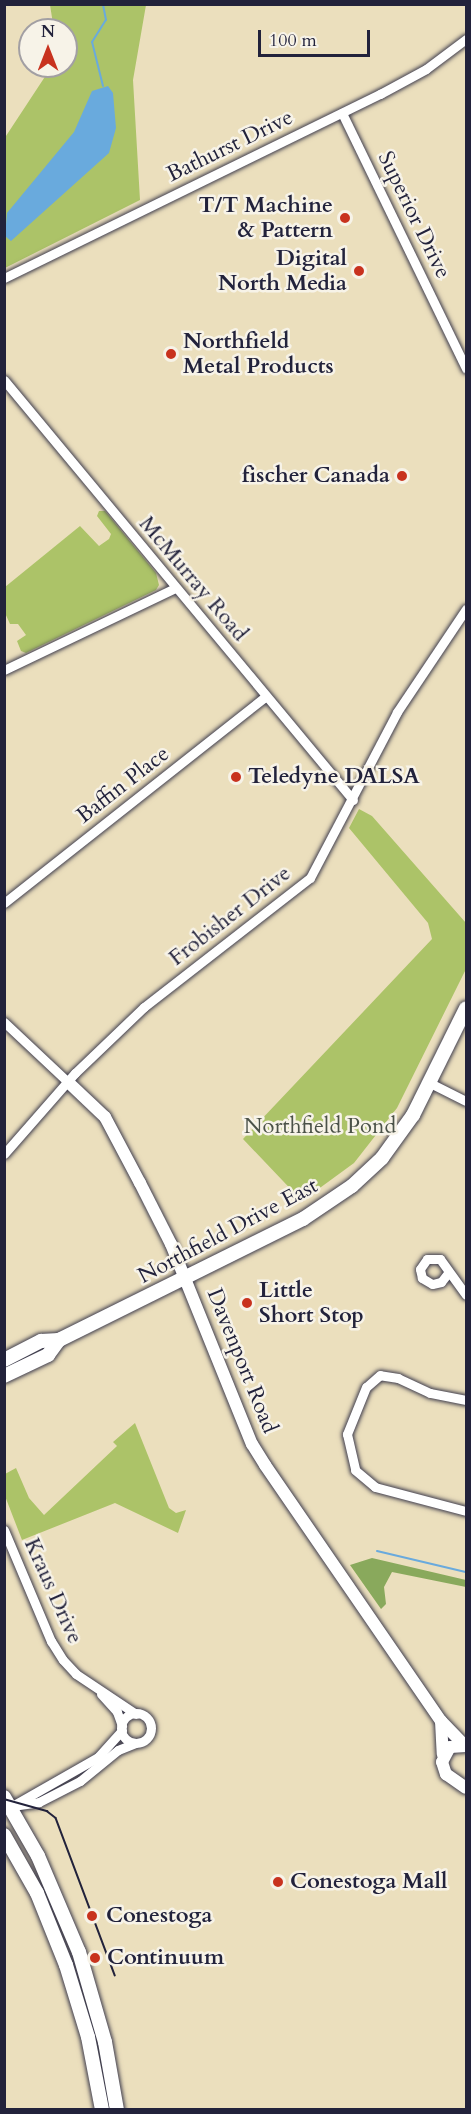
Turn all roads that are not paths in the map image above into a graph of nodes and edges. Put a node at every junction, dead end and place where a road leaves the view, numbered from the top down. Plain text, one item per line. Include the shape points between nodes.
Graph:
1 (466, 39) edge
2 (342, 112) junction
3 (4, 278) edge
4 (466, 368) edge
5 (4, 380) edge
6 (175, 588) junction
7 (466, 609) edge
8 (4, 670) edge
9 (265, 697) junction
10 (353, 801) junction
11 (4, 903) edge
12 (466, 1008) edge
13 (4, 1022) edge
14 (68, 1082) junction
15 (430, 1083) junction
16 (466, 1101) edge
17 (4, 1154) edge
18 (448, 1273) dead end
19 (185, 1277) junction
20 (466, 1295) edge
21 (59, 1340) junction
22 (4, 1360) edge
23 (4, 1376) edge
24 (466, 1400) edge
25 (466, 1510) edge
26 (4, 1530) edge
27 (96, 1688) junction
28 (136, 1714) junction
29 (441, 1721) junction
30 (122, 1728) junction
31 (135, 1743) junction
32 (466, 1746) edge
33 (443, 1754) junction
34 (461, 1778) edge
35 (466, 1788) edge
36 (7, 1805) edge
37 (4, 1835) edge
38 (88, 2037) junction
39 (105, 2042) junction
40 (102, 2109) edge
41 (117, 2109) edge

1 - 2 street, Bathurst Drive via 426,69
2 - 3 street, Bathurst Drive
2 - 4 street, Superior Drive
5 - 6 street, McMurray Road
6 - 8 street
6 - 9 street, McMurray Road
7 - 10 street, Frobisher Drive via 397,712
9 - 10 street, McMurray Road
9 - 11 street, Baffin Place
10 - 14 street, Frobisher Drive via 310,878 144,1007
12 - 15 main road, Northfield Drive East
13 - 14 street, Davenport Road
14 - 17 street, Frobisher Drive
14 - 19 street, Davenport Road via 109,1124
15 - 16 street
15 - 19 main road, Northfield Drive East via 396,1139 352,1186 303,1219
18 - 20 street
19 - 21 main road, Northfield Drive East
19 - 29 street, Davenport Road via 256,1451
21 - 22 main road, Northfield Drive East via 41,1341
21 - 23 main road, Northfield Drive East via 48,1354
24 - 25 street via 380,1376 366,1387 347,1434 355,1470 375,1487
26 - 27 street, Kraus Drive via 51,1641 72,1670
27 - 28 street, Kraus Drive
27 - 30 street, Kraus Drive via 117,1712
28 - 30 street via 126,1718
28 - 31 street via 147,1719 151,1729 146,1739
29 - 32 street, Davenport Road
29 - 33 street
30 - 31 street via 126,1739
30 - 36 street via 98,1757
31 - 36 street via 118,1750 80,1781 39,1802
32 - 33 street via 450,1747
33 - 34 street via 444,1770
34 - 35 street
36 - 39 main road via 76,1943
37 - 38 main road via 53,1928
38 - 39 main road
38 - 40 main road
39 - 41 main road

